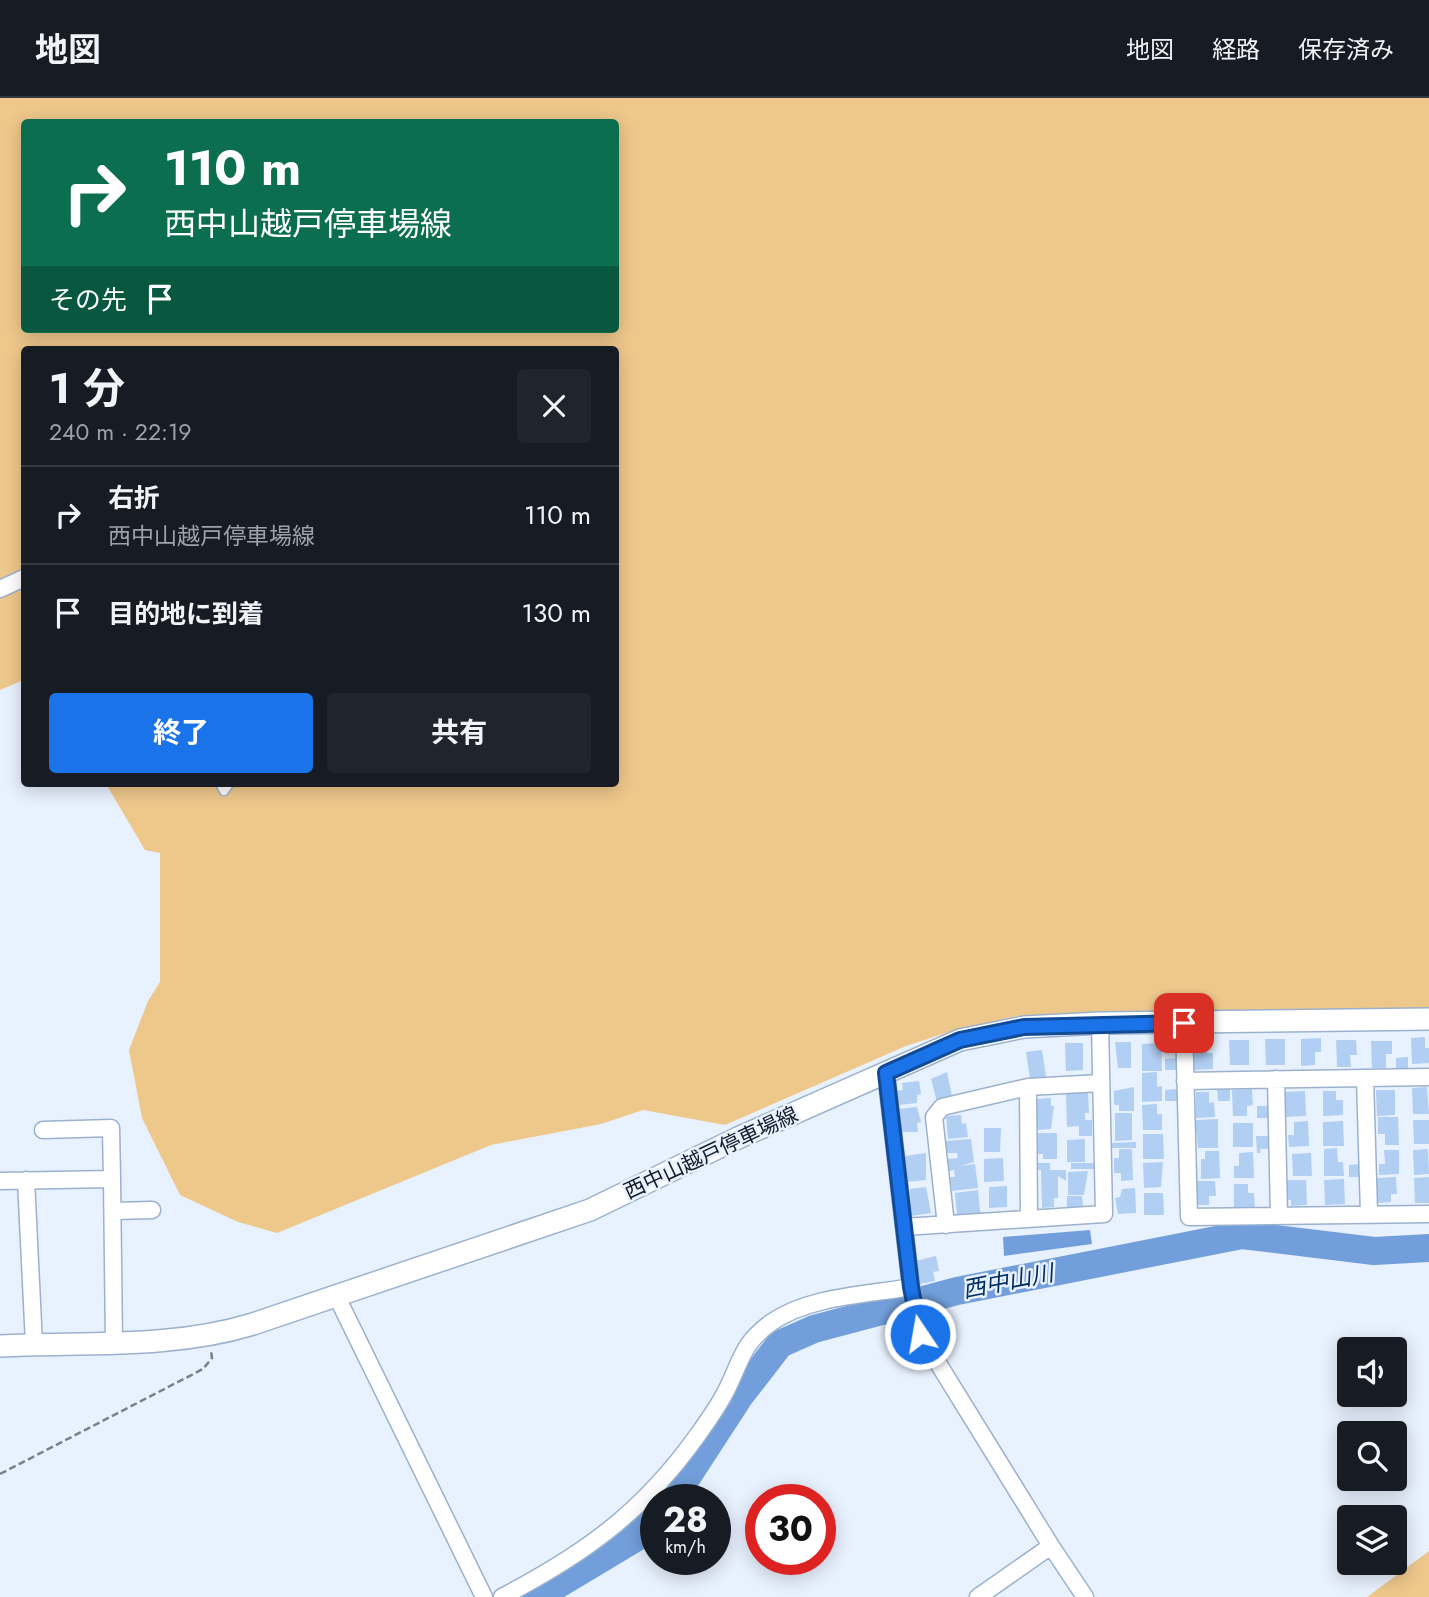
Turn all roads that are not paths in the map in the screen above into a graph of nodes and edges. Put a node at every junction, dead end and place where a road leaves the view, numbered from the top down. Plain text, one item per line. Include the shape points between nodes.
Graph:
1 (21, 579) edge
2 (0, 589) edge
3 (1429, 1019) edge
4 (1100, 1023) junction
5 (1184, 1023) junction
6 (886, 1073) junction
7 (1429, 1077) edge
8 (1365, 1078) junction
9 (1276, 1079) junction
10 (1185, 1081) junction
11 (1101, 1083) junction
12 (1028, 1087) junction
13 (43, 1130) dead end
14 (112, 1179) junction
15 (26, 1180) junction
16 (0, 1181) edge
17 (114, 1210) junction
18 (152, 1210) dead end
19 (1369, 1214) junction
20 (1429, 1214) edge
21 (1279, 1216) junction
22 (1029, 1219) junction
23 (946, 1224) junction
24 (904, 1227) junction
25 (911, 1289) junction
26 (337, 1297) junction
27 (114, 1343) junction
28 (34, 1344) junction
29 (0, 1346) edge
30 (1051, 1546) junction
31 (484, 1597) edge
32 (502, 1597) edge
33 (978, 1597) edge
34 (1085, 1597) edge

1 - 2 street
3 - 5 main road, 西中山越戸停車場線
4 - 5 main road, 西中山越戸停車場線
4 - 6 main road, 西中山越戸停車場線 via 1024,1027 960,1040
4 - 11 street
5 - 10 street
6 - 24 street
6 - 26 main road, 西中山越戸停車場線 via 590,1210
7 - 8 street
8 - 9 street
8 - 19 street
9 - 10 street
9 - 21 street
10 - 21 street via 1189,1217
11 - 12 street
11 - 22 street via 1104,1214
12 - 22 street
12 - 23 street via 942,1107 934,1117
13 - 14 street via 111,1128
14 - 15 street
14 - 17 street
15 - 16 street
15 - 28 street
17 - 18 street
17 - 27 street
19 - 20 street
19 - 21 street
22 - 23 street
23 - 24 street
24 - 25 street
25 - 30 street via 920,1334
25 - 32 street via 810,1304 773,1322 743,1348 726,1392 698,1435 636,1507 563,1564
26 - 27 main road, 西中山越戸停車場線 via 226,1332
26 - 31 street
27 - 28 main road, 西中山越戸停車場線
28 - 29 main road, 西中山越戸停車場線
30 - 33 street
30 - 34 street

